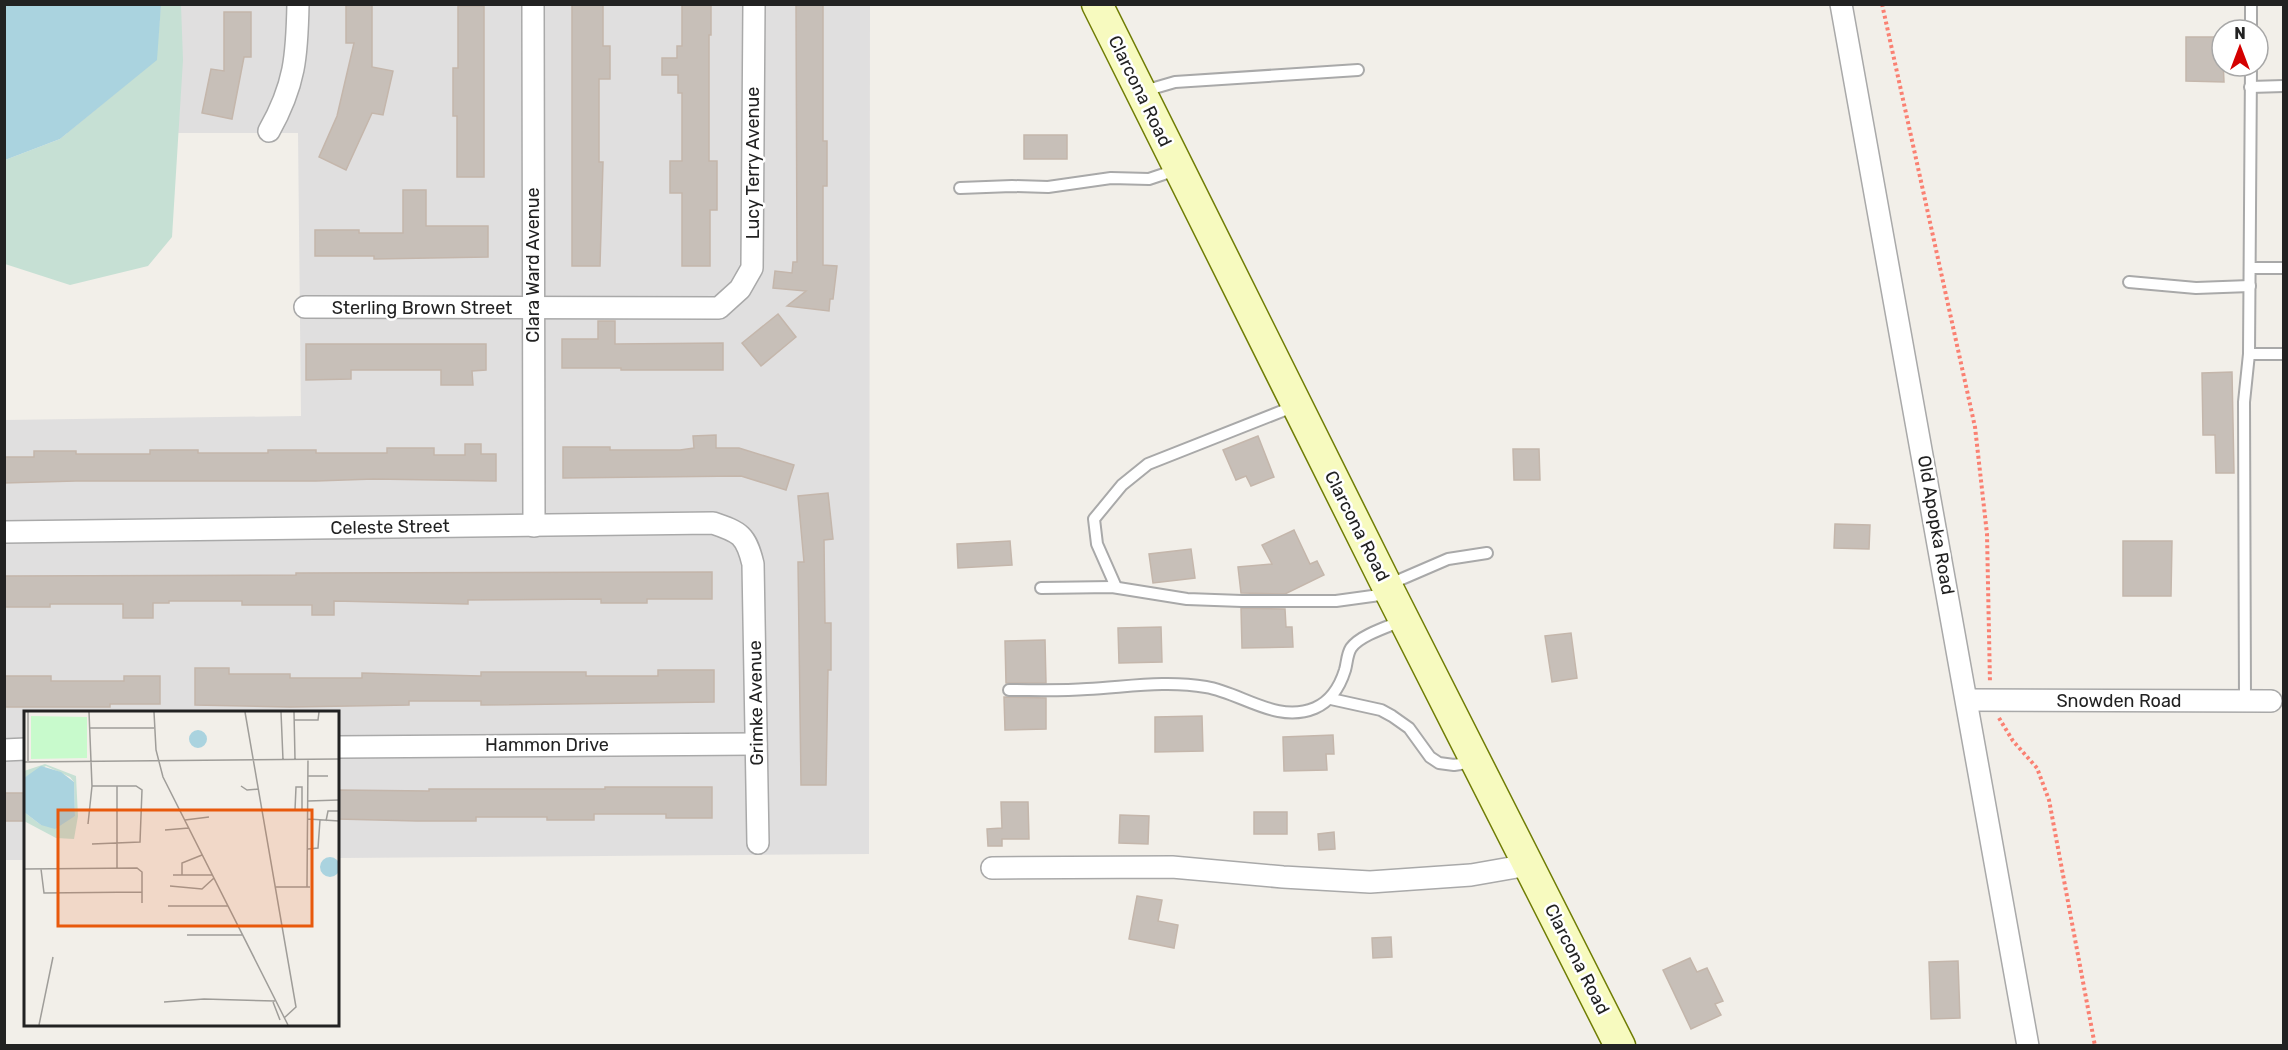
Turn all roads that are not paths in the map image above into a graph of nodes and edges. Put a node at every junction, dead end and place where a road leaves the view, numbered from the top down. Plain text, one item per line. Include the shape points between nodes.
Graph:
1 (298, 4) edge
2 (533, 4) edge
3 (754, 4) edge
4 (1097, 4) edge
5 (1841, 4) edge
6 (1358, 69) dead end
7 (2250, 78) edge
8 (2283, 86) edge
9 (2250, 87) junction
10 (1140, 92) junction
11 (269, 130) dead end
12 (1178, 169) junction
13 (960, 188) dead end
14 (2250, 268) junction
15 (2283, 268) edge
16 (2129, 282) dead end
17 (2250, 286) junction
18 (305, 307) dead end
19 (533, 308) junction
20 (719, 308) joint
21 (2249, 354) junction
22 (2283, 354) edge
23 (1296, 405) junction
24 (534, 525) junction
25 (4, 532) edge
26 (1486, 553) dead end
27 (753, 564) joint
28 (1041, 588) dead end
29 (1116, 588) junction
30 (1394, 600) junction
31 (1009, 690) dead end
32 (1330, 699) junction
33 (1968, 700) junction
34 (2245, 701) junction
35 (2271, 701) dead end
36 (756, 744) junction
37 (339, 747) edge
38 (24, 749) edge
39 (4, 750) edge
40 (1476, 762) junction
41 (758, 843) dead end
42 (1528, 865) junction
43 (992, 868) dead end
44 (1620, 1046) edge
45 (2028, 1046) edge

1 - 11 street via 298,49 293,78 284,105
2 - 19 street, Clara Ward Avenue
3 - 20 street, Lucy Terry Avenue via 752,268 740,290
4 - 10 main road, Clarcona Road
5 - 33 street, Old Apopka Road
6 - 10 lane via 1175,82
7 - 9 lane
8 - 9 lane
9 - 14 lane
10 - 12 main road, Clarcona Road
12 - 13 lane via 1149,179 1111,178 1048,187
12 - 23 main road, Clarcona Road
14 - 15 lane
14 - 17 lane
16 - 17 lane via 2196,288
17 - 21 lane
18 - 19 street, Sterling Brown Street
19 - 20 street, Sterling Brown Street
19 - 24 street, Clara Ward Avenue
21 - 22 lane
21 - 34 lane via 2244,402
23 - 29 lane via 1148,464 1122,485 1094,519 1097,544
23 - 30 main road, Clarcona Road
24 - 25 street, Celeste Street
24 - 27 street, Celeste Street via 713,523 734,530 749,544
26 - 30 lane via 1448,559
27 - 36 street, Grimke Avenue
28 - 29 lane
29 - 30 lane via 1209,600
30 - 32 lane via 1352,647
30 - 40 main road, Clarcona Road
31 - 32 lane via 1185,683 1229,693 1276,712 1315,708
32 - 40 lane via 1392,716 1439,763
33 - 34 street, Snowden Road
33 - 45 street, Old Apopka Road
34 - 35 street, Snowden Road
36 - 37 street, Hammon Drive
36 - 41 street, Grimke Avenue
38 - 39 street
40 - 42 main road, Clarcona Road
42 - 43 street via 1471,875 1370,882 1172,867
42 - 44 main road, Clarcona Road

